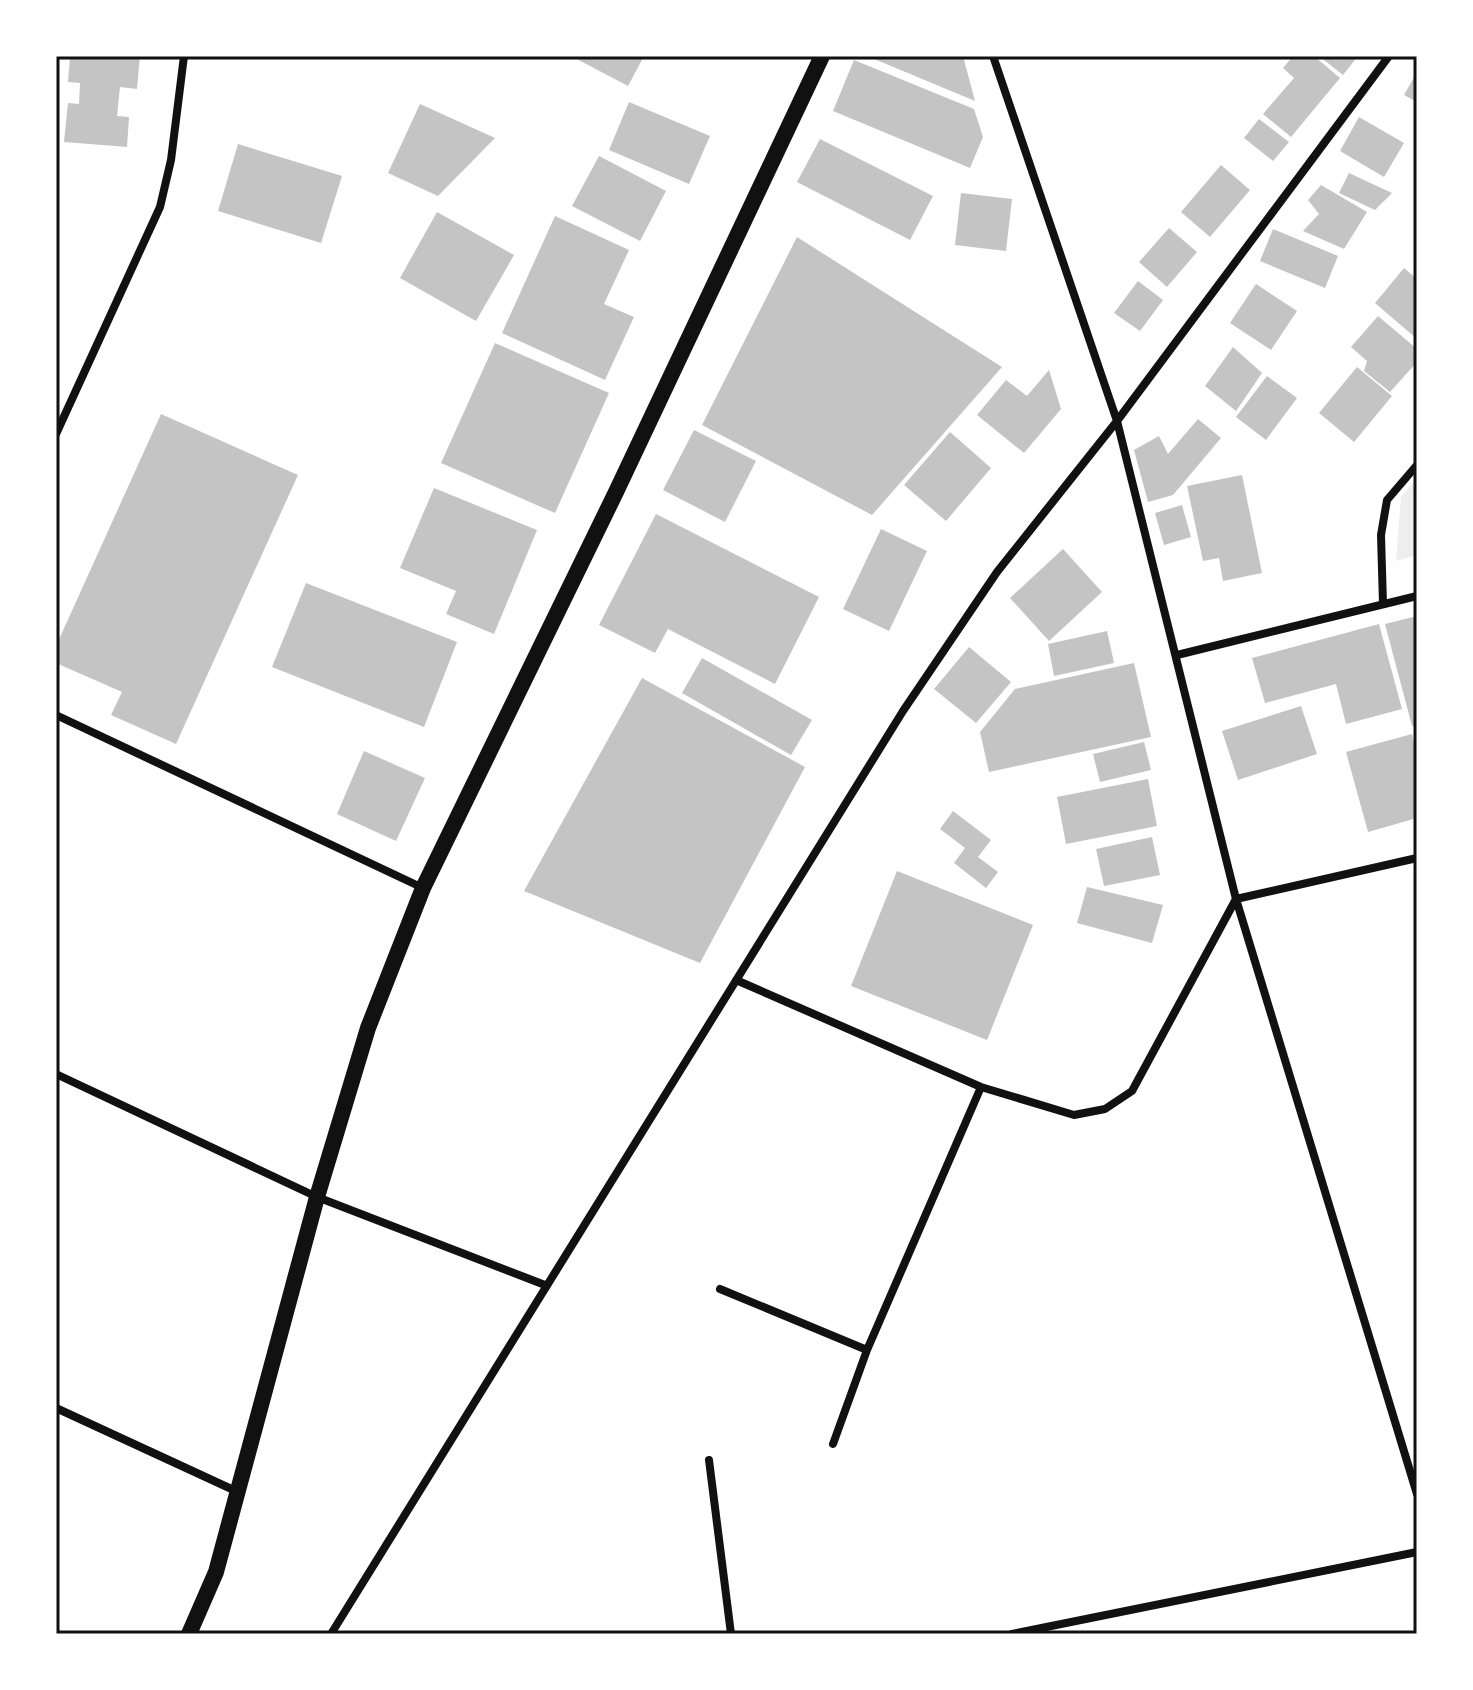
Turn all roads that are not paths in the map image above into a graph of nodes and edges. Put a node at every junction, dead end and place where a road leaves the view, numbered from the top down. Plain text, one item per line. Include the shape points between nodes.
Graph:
1 (184, 56) edge
2 (822, 56) edge
3 (993, 56) edge
4 (1389, 56) edge
5 (1117, 421) junction
6 (56, 434) edge
7 (1417, 465) edge
8 (1417, 596) edge
9 (1383, 604) junction
10 (1177, 655) junction
11 (56, 715) edge
12 (1417, 858) edge
13 (423, 888) junction
14 (1236, 899) junction
15 (736, 980) junction
16 (56, 1074) edge
17 (981, 1087) junction
18 (317, 1197) junction
19 (545, 1285) junction
20 (720, 1289) dead end
21 (867, 1350) junction
22 (56, 1408) edge
23 (833, 1444) dead end
24 (709, 1460) dead end
25 (238, 1492) junction
26 (1417, 1494) edge
27 (1417, 1552) edge
28 (189, 1634) edge
29 (331, 1634) edge
30 (731, 1634) edge
31 (1012, 1634) edge

1 - 6 street via 160,207
2 - 13 main road
3 - 5 street
4 - 5 street
5 - 10 street
5 - 15 street via 997,572 903,711
7 - 9 street via 1387,500 1381,535
8 - 9 street
9 - 10 street
10 - 14 street
11 - 13 street
12 - 14 street
13 - 18 main road via 368,1028
14 - 17 street via 1132,1091 1105,1109 1074,1115
14 - 26 street
15 - 17 street
15 - 19 street
16 - 18 street
17 - 21 street
18 - 19 street
18 - 25 main road
19 - 29 street
20 - 21 street
21 - 23 street
22 - 25 street
24 - 30 street
25 - 28 main road via 216,1572
27 - 31 street

